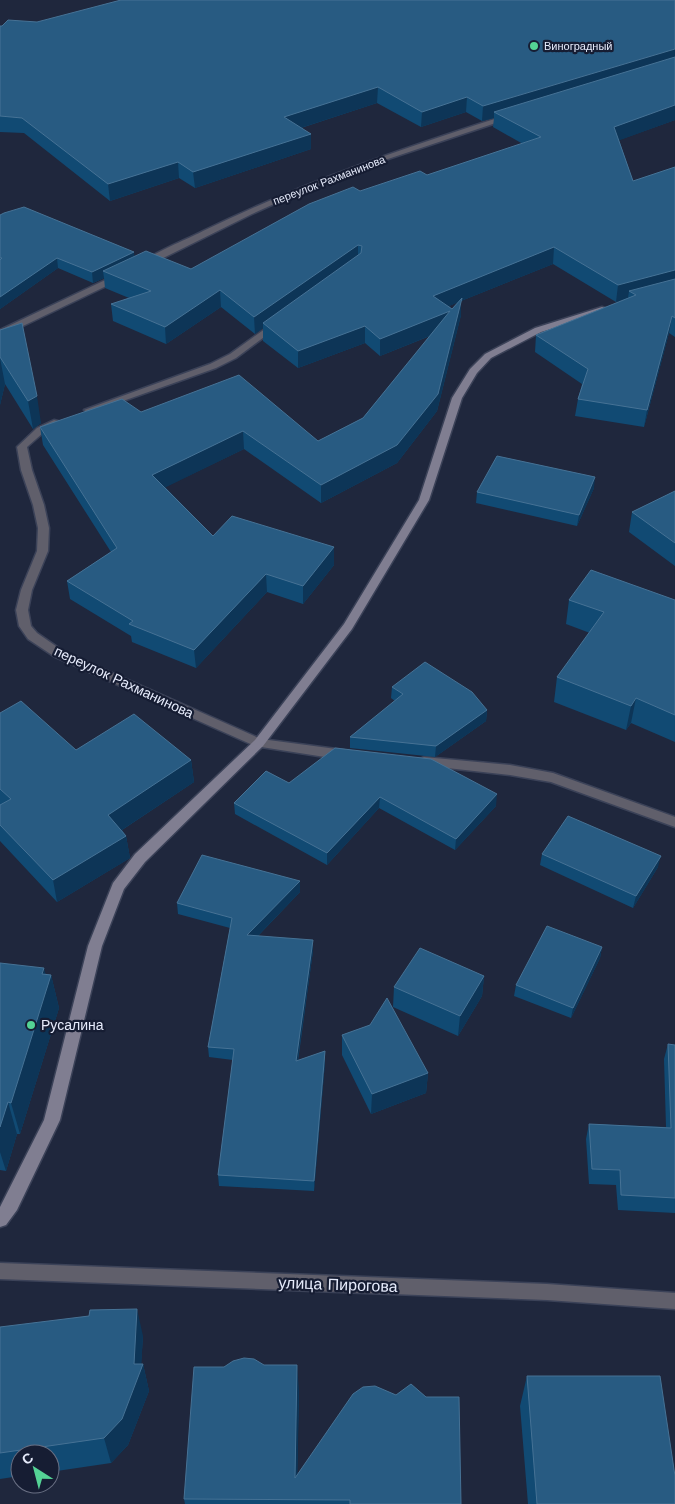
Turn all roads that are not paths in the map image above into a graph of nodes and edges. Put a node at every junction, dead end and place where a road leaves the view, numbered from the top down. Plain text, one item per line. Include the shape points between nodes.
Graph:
1 (523, 114) edge
2 (137, 268) edge
3 (129, 272) edge
4 (618, 306) edge
5 (287, 317) edge
6 (0, 334) edge
7 (259, 743) junction
8 (355, 756) edge
9 (413, 762) edge
10 (675, 822) edge
11 (0, 1220) edge
12 (0, 1272) edge
13 (675, 1301) edge

1 - 2 street, переулок Рахманинова via 328,178
3 - 6 street
4 - 7 street via 538,330 488,356 472,371 457,398 424,500 348,626
5 - 7 street, переулок Рахманинова via 233,356 213,366 46,426 22,447 22,457 40,509 44,539 40,562 23,596 23,622 34,637 59,654
7 - 8 street, переулок Рахманинова
7 - 11 street via 140,858 118,886 95,946 52,1120 11,1205
9 - 10 street via 510,770 553,778
12 - 13 street, улица Пирогова via 547,1292

